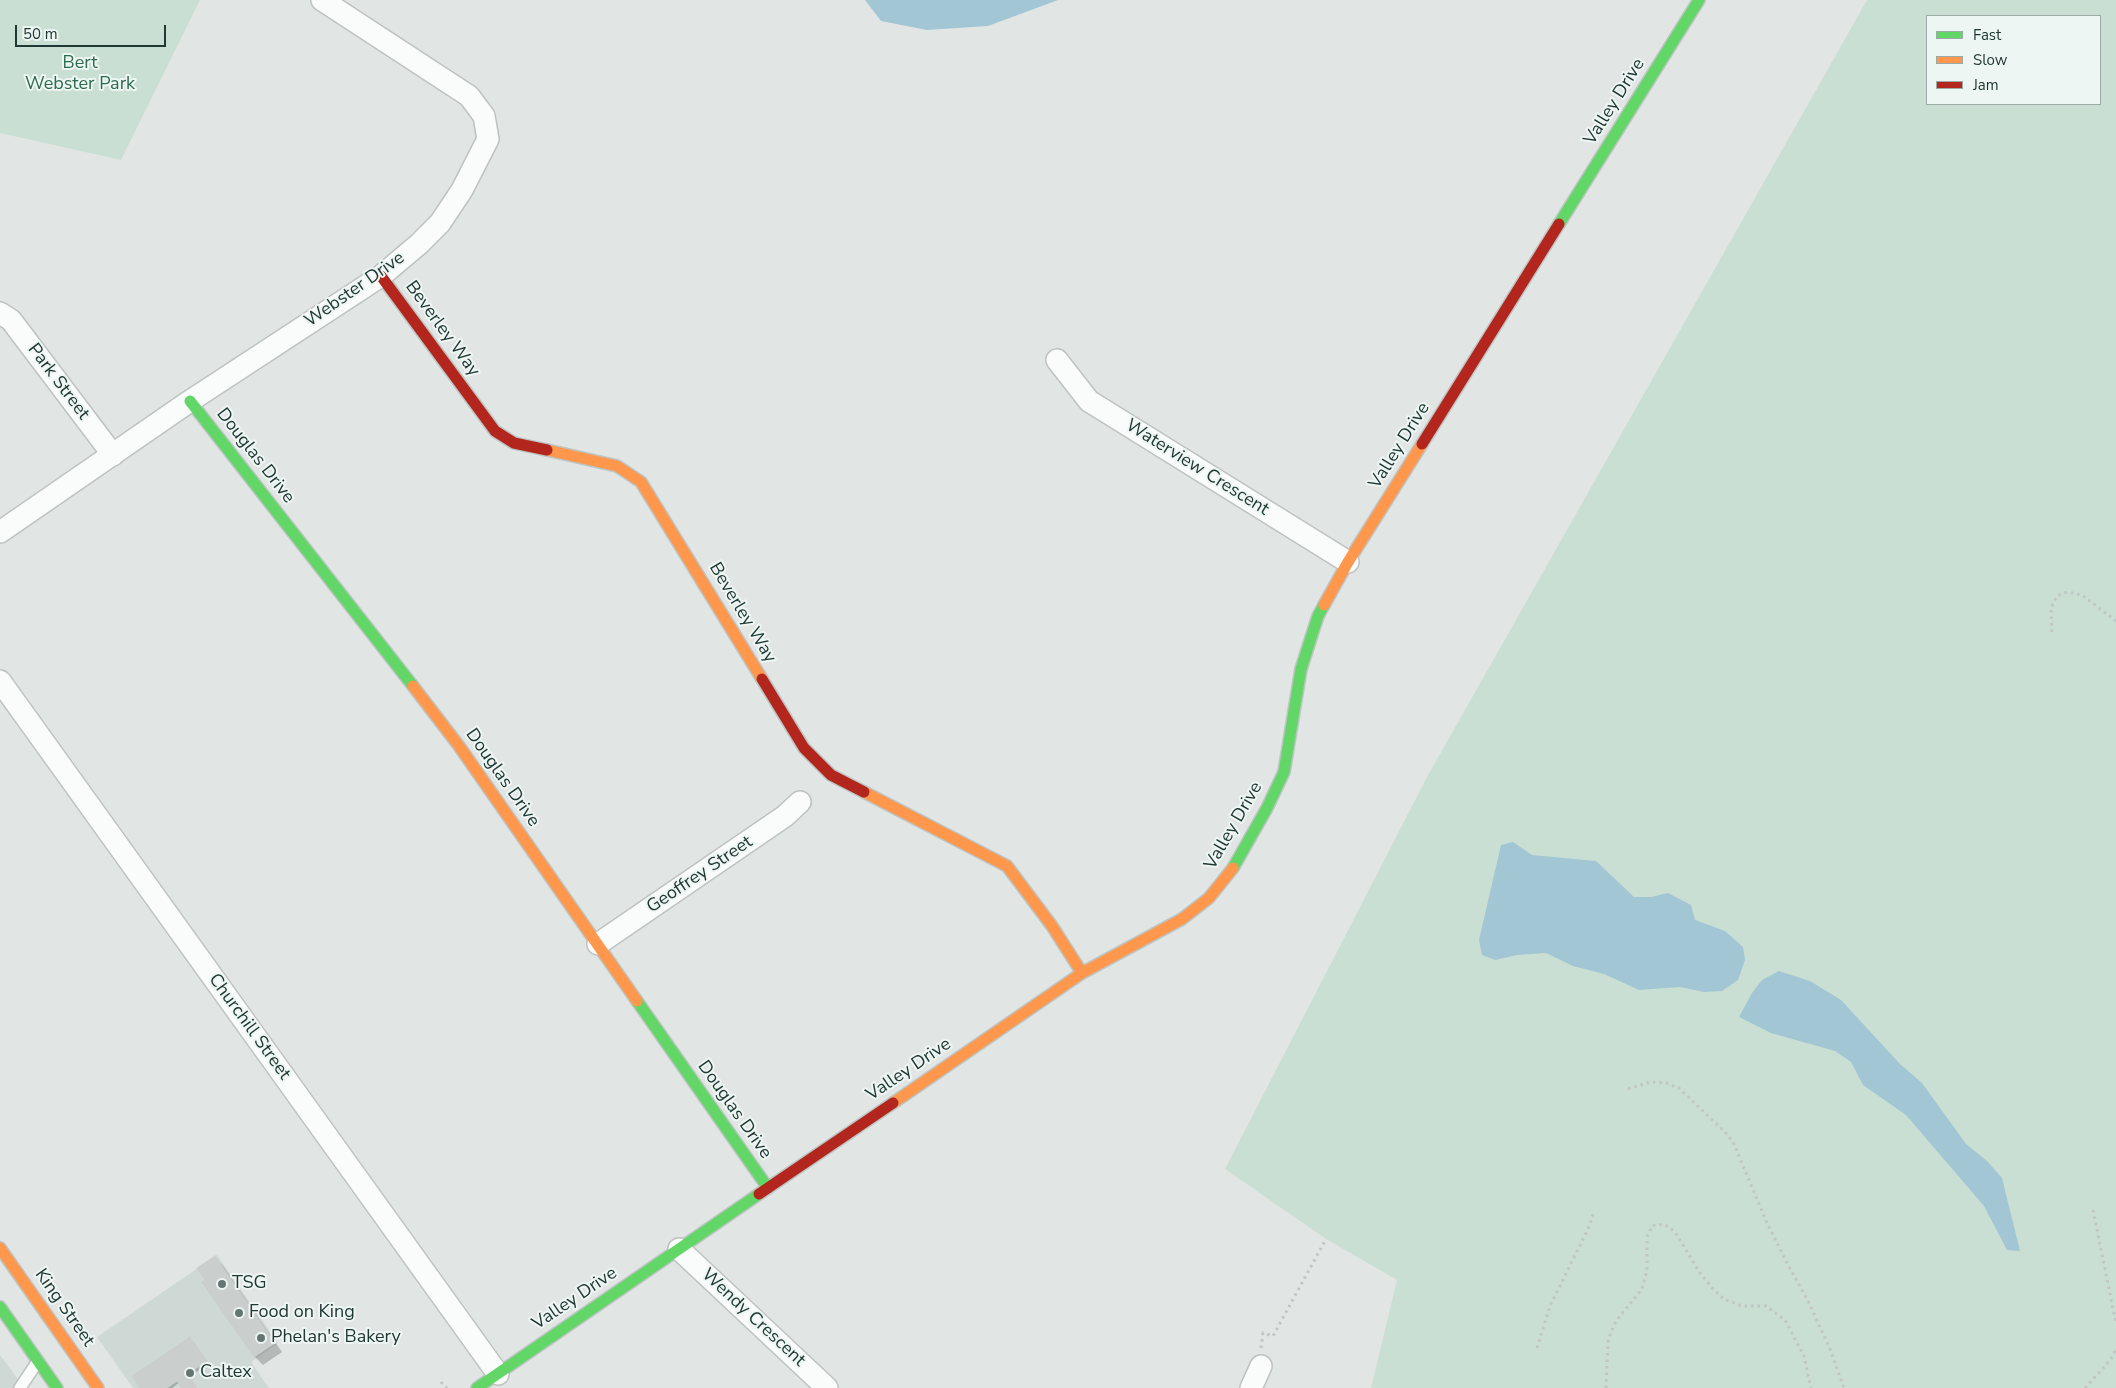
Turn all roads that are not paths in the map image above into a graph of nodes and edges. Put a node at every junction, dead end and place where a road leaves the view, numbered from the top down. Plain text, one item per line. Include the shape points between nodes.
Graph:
1 (322, 0) edge
2 (1700, 0) edge
3 (381, 276) junction
4 (0, 314) edge
5 (1057, 360) dead end
6 (190, 401) junction
7 (113, 455) junction
8 (0, 532) edge
9 (1348, 562) junction
10 (0, 681) edge
11 (800, 802) dead end
12 (598, 944) junction
13 (1082, 973) junction
14 (768, 1188) junction
15 (0, 1248) edge
16 (679, 1249) junction
17 (0, 1307) edge
18 (38, 1361) junction
19 (1261, 1366) road end
20 (498, 1374) junction
21 (20, 1388) edge
22 (57, 1388) edge
23 (98, 1388) edge
24 (477, 1388) edge
25 (827, 1388) edge
26 (1252, 1388) edge

1 - 3 street, Webster Drive via 468,96 484,116 488,139 462,190 440,224
2 - 9 street, Valley Drive
3 - 6 street, Webster Drive
3 - 13 street, Beverley Way via 495,431 514,443 617,466 641,482 804,748 831,775 1007,866
4 - 7 street, Park Street via 11,320
5 - 9 street, Waterview Crescent via 1089,401
6 - 7 street, Webster Drive
6 - 12 street, Douglas Drive via 459,746
7 - 8 street, Webster Drive
9 - 13 street, Valley Drive via 1318,616 1301,669 1284,772 1230,872 1209,898 1182,919
10 - 20 street, Churchill Street
11 - 12 street, Geoffrey Street via 785,816
12 - 14 street, Douglas Drive
13 - 14 street, Valley Drive
14 - 16 street, Valley Drive
15 - 23 street, King Street
16 - 20 street, Valley Drive
16 - 25 street, Wendy Crescent
17 - 18 street
18 - 21 lane
18 - 22 street
19 - 26 street
20 - 24 street, Valley Drive

